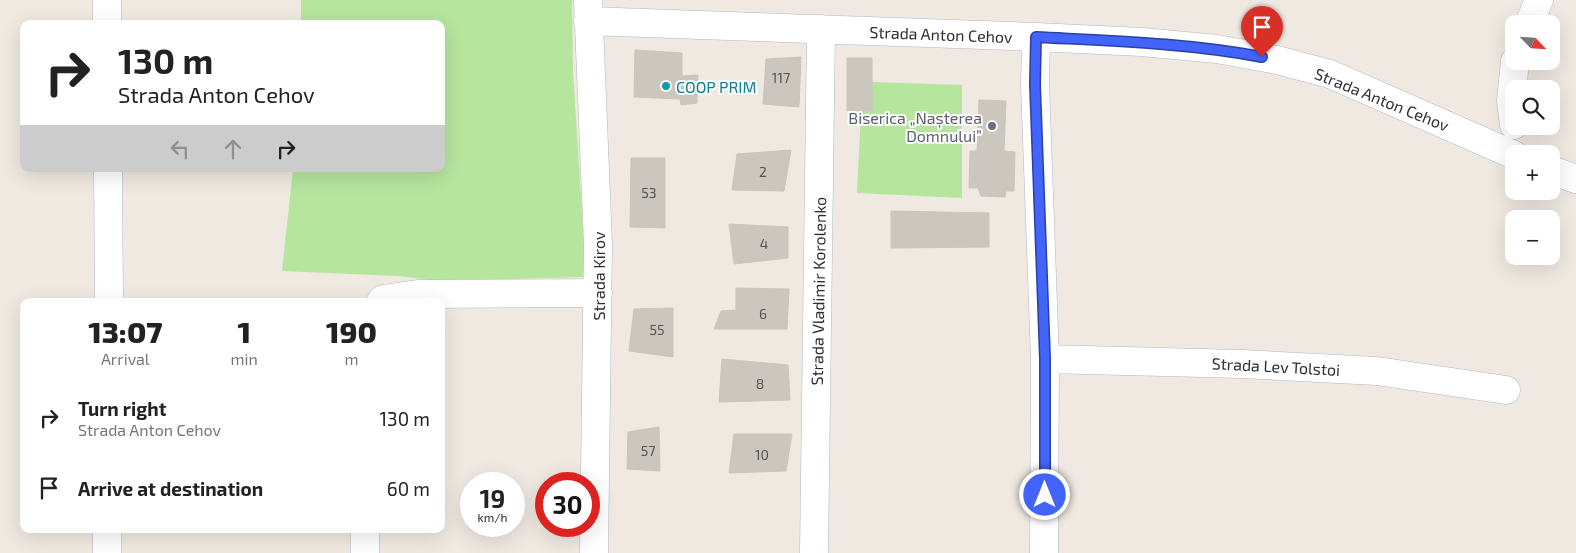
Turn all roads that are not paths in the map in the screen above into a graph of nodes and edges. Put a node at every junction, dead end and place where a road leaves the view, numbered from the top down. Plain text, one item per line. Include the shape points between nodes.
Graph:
1 (107, 0) edge
2 (1539, 0) edge
3 (588, 11) edge
4 (1533, 15) edge
5 (107, 20) edge
6 (821, 29) junction
7 (1036, 37) junction
8 (1505, 150) edge
9 (108, 172) edge
10 (1560, 173) edge
11 (1576, 179) edge
12 (598, 293) junction
13 (108, 298) edge
14 (383, 298) edge
15 (1045, 359) junction
16 (1506, 390) dead end
17 (107, 533) edge
18 (366, 533) edge
19 (107, 553) edge
20 (365, 553) edge
21 (594, 553) edge
22 (814, 553) edge
23 (1044, 553) edge

1 - 5 street
2 - 4 street
3 - 6 street, Strada Anton Cehov
3 - 12 street, Strada Kirov
6 - 7 street, Strada Anton Cehov
6 - 22 street, Strada Vladimir Korolenko
7 - 8 street, Strada Anton Cehov via 1217,49 1278,60 1330,74
7 - 15 street
9 - 13 street
10 - 11 street
12 - 14 street via 418,294
12 - 21 street, Strada Kirov
15 - 16 street, Strada Lev Tolstoi via 1376,371
15 - 23 street
17 - 19 street
18 - 20 street

